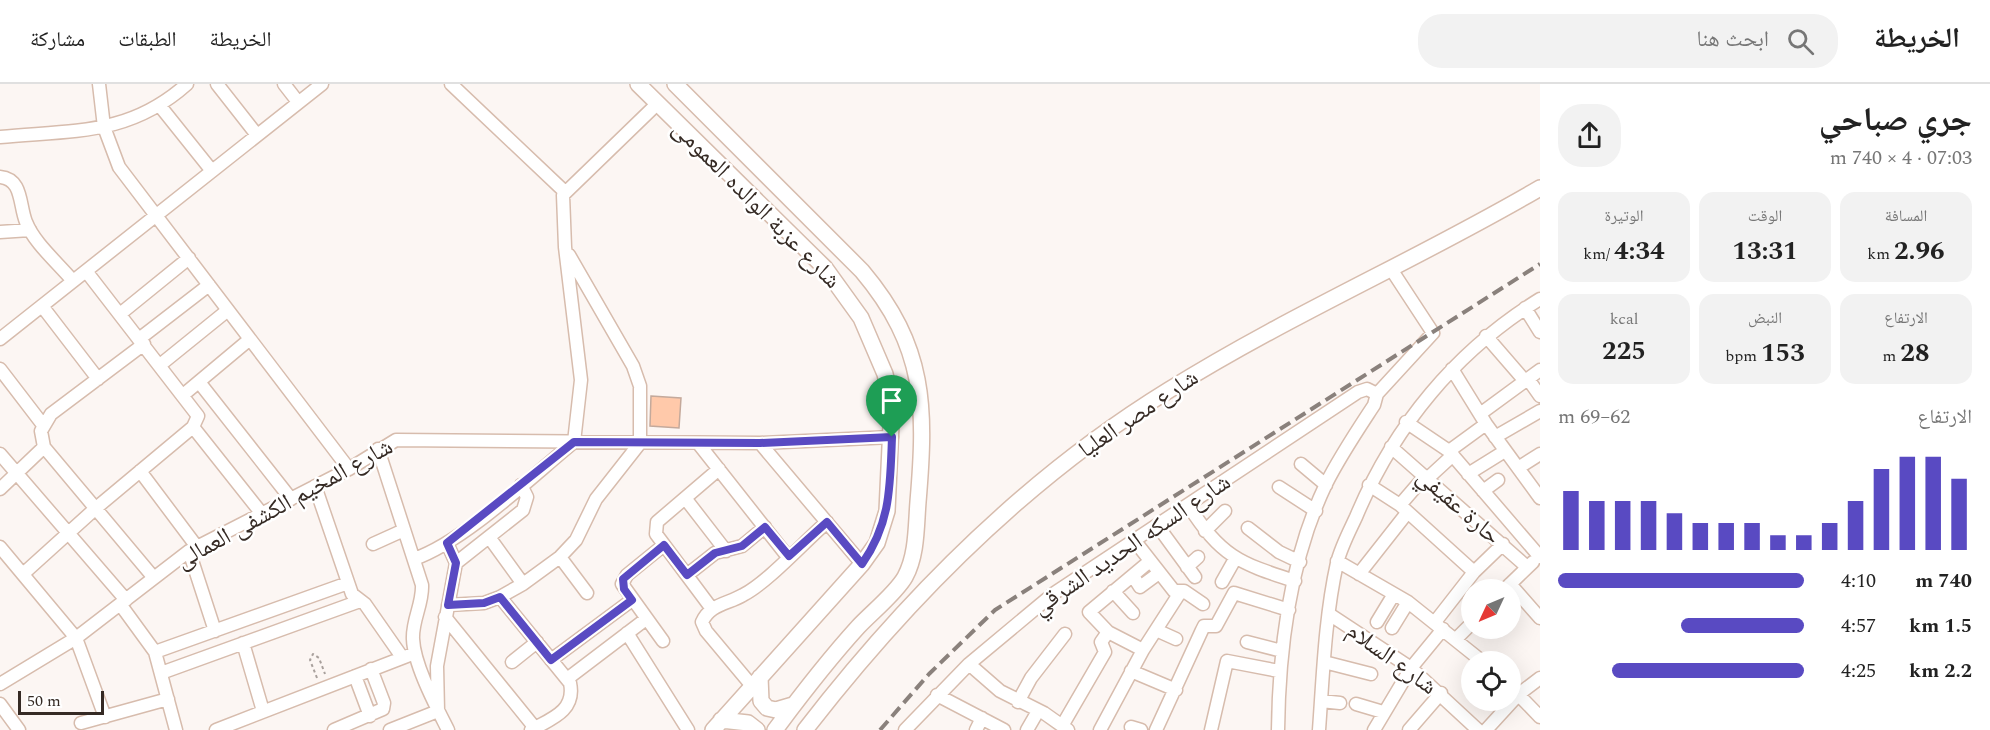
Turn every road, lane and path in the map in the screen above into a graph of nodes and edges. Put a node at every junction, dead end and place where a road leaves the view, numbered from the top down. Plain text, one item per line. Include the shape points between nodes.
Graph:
1 (99, 84) edge
2 (188, 84) edge
3 (217, 84) edge
4 (284, 84) edge
5 (322, 84) edge
6 (451, 84) edge
7 (638, 84) edge
8 (675, 84) edge
9 (298, 102) junction
10 (658, 103) junction
11 (160, 106) junction
12 (104, 127) junction
13 (724, 134) junction
14 (257, 135) junction
15 (0, 137) edge
16 (707, 151) junction
17 (212, 171) junction
18 (0, 177) edge
19 (1540, 188) edge
20 (565, 192) junction
21 (156, 215) junction
22 (30, 230) junction
23 (0, 232) edge
24 (565, 247) junction
25 (842, 250) junction
26 (189, 258) junction
27 (825, 268) junction
28 (1391, 269) junction
29 (87, 271) junction
30 (73, 281) junction
31 (209, 285) junction
32 (1540, 299) edge
33 (42, 306) junction
34 (1525, 308) junction
35 (228, 310) junction
36 (120, 314) junction
37 (1540, 332) edge
38 (1486, 336) junction
39 (0, 339) edge
40 (250, 339) junction
41 (142, 341) junction
42 (160, 365) junction
43 (0, 369) edge
44 (1452, 369) junction
45 (1540, 370) edge
46 (98, 379) junction
47 (1526, 380) junction
48 (198, 382) junction
49 (1377, 394) junction
50 (183, 395) junction
51 (1540, 396) edge
52 (1540, 411) edge
53 (1483, 419) junction
54 (1406, 422) junction
55 (43, 425) junction
56 (193, 427) junction
57 (892, 437) junction
58 (1495, 438) junction
59 (574, 442) junction
60 (640, 443) junction
61 (698, 443) junction
62 (760, 443) junction
63 (44, 447) junction
64 (1391, 447) junction
65 (378, 449) junction
66 (1505, 451) junction
67 (1451, 453) junction
68 (0, 454) edge
69 (1540, 454) edge
70 (1301, 464) dead end
71 (1518, 468) junction
72 (349, 469) junction
73 (719, 469) junction
74 (140, 471) junction
75 (16, 473) junction
76 (1468, 474) junction
77 (1426, 477) junction
78 (1498, 480) dead end
79 (1326, 485) junction
80 (1369, 485) junction
81 (315, 486) junction
82 (521, 486) junction
83 (1279, 487) dead end
84 (0, 489) edge
85 (1483, 491) junction
86 (1540, 497) edge
87 (685, 498) junction
88 (291, 499) junction
89 (1188, 505) junction
90 (96, 508) junction
91 (1403, 509) junction
92 (1225, 511) dead end
93 (1316, 511) junction
94 (262, 514) junction
95 (827, 522) junction
96 (1157, 525) junction
97 (765, 527) junction
98 (1248, 528) dead end
99 (404, 530) junction
100 (1205, 531) junction
101 (69, 534) junction
102 (489, 537) junction
103 (1134, 540) junction
104 (447, 543) junction
105 (373, 544) dead end
106 (1503, 544) junction
107 (664, 545) junction
108 (0, 548) edge
109 (193, 549) junction
110 (726, 551) junction
111 (789, 556) junction
112 (1540, 556) edge
113 (560, 557) junction
114 (1198, 557) dead end
115 (414, 559) junction
116 (1235, 559) junction
117 (1150, 561) junction
118 (1337, 561) junction
119 (1300, 562) junction
120 (456, 563) junction
121 (862, 564) junction
122 (1527, 567) junction
123 (1159, 573) junction
124 (1474, 573) junction
125 (23, 574) junction
126 (1359, 574) junction
127 (687, 575) junction
128 (1132, 576) junction
129 (154, 578) junction
130 (904, 579) junction
131 (1515, 579) edge
132 (1295, 581) junction
133 (1222, 582) dead end
134 (348, 583) junction
135 (523, 584) junction
136 (1113, 591) junction
137 (1181, 591) junction
138 (587, 593) dead end
139 (1394, 594) junction
140 (920, 595) junction
141 (500, 597) junction
142 (632, 600) junction
143 (1521, 600) edge
144 (360, 601) junction
145 (123, 602) junction
146 (1408, 602) junction
147 (1203, 604) dead end
148 (712, 609) junction
149 (1289, 610) junction
150 (446, 611) junction
151 (1133, 613) dead end
152 (1329, 614) junction
153 (1540, 618) edge
154 (646, 619) junction
155 (1377, 622) dead end
156 (1439, 626) junction
157 (1392, 628) dead end
158 (1156, 630) junction
159 (215, 631) junction
160 (1108, 632) junction
161 (627, 633) junction
162 (1065, 634) dead end
163 (1461, 634) edge
164 (76, 638) junction
165 (1176, 639) dead end
166 (1456, 639) junction
167 (663, 641) dead end
168 (537, 642) junction
169 (1247, 642) dead end
170 (243, 643) junction
171 (1143, 650) junction
172 (1282, 651) junction
173 (1470, 651) edge
174 (155, 652) junction
175 (415, 652) junction
176 (402, 657) junction
177 (551, 660) junction
178 (512, 662) dead end
179 (1323, 662) junction
180 (969, 664) junction
181 (1411, 668) junction
182 (370, 669) junction
183 (1131, 671) junction
184 (1279, 671) junction
185 (162, 673) junction
186 (1371, 674) dead end
187 (355, 676) junction
188 (1540, 678) edge
189 (567, 679) junction
190 (756, 681) junction
191 (0, 684) edge
192 (325, 687) junction
193 (1521, 687) edge
194 (1176, 690) junction
195 (1441, 693) junction
196 (937, 695) junction
197 (1521, 696) edge
198 (168, 699) junction
199 (1321, 701) junction
200 (1018, 702) junction
201 (1340, 703) dead end
202 (0, 704) edge
203 (1356, 704) dead end
204 (793, 705) junction
205 (263, 711) junction
206 (438, 711) junction
207 (1038, 711) junction
208 (1500, 711) edge
209 (1383, 712) junction
210 (374, 715) junction
211 (105, 717) junction
212 (1540, 717) edge
213 (81, 723) dead end
214 (979, 724) edge
215 (717, 725) edge
216 (1065, 728) edge
217 (221, 729) edge
218 (533, 729) edge
219 (20, 730) edge
220 (176, 730) edge
221 (334, 730) edge
222 (384, 730) edge
223 (390, 730) edge
224 (448, 730) edge
225 (688, 730) edge
226 (757, 730) edge
227 (775, 730) edge
228 (805, 730) edge
229 (905, 730) edge
230 (1004, 730) edge
231 (1027, 730) edge
232 (1100, 730) edge
233 (1156, 730) edge
234 (1210, 730) edge
235 (1278, 730) edge
236 (1319, 730) edge
237 (1374, 730) edge
238 (1409, 730) edge
239 (1478, 730) edge
240 (1486, 730) edge

1 - 12 street
2 - 11 street
3 - 14 street
4 - 9 street
5 - 9 street
6 - 20 street
7 - 10 street, شارع عزبة الوالده العمومى
8 - 13 street, شارع عزبة الوالده العمومى
9 - 14 street
10 - 16 street, شارع عزبة الوالده العمومى
10 - 20 street
11 - 12 street
11 - 17 street
12 - 15 street
12 - 21 street via 119,166
13 - 16 street
13 - 25 street, شارع عزبة الوالده العمومى
14 - 17 street
16 - 27 street, شارع عزبة الوالده العمومى
17 - 21 street
18 - 22 street via 8,178 16,186
19 - 28 street, شارع مصر العليا
20 - 24 street
21 - 26 street
21 - 29 street
22 - 23 street
22 - 30 street
24 - 59 street via 581,380
24 - 60 street via 633,366 640,386
25 - 27 street
25 - 130 street, شارع عزبة الوالده العمومى via 893,313 905,336 920,386 924,439 914,548
26 - 31 street
26 - 36 street
27 - 57 street, شارع عزبة الوالده العمومى via 844,292 874,345 892,404
28 - 49 street via 1433,333
28 - 140 street, شارع مصر العليا via 1233,352 1135,412 1011,508
29 - 30 street
29 - 36 street
30 - 33 street
31 - 35 street
31 - 41 street
32 - 34 street
33 - 39 street
33 - 46 street
34 - 37 street
34 - 38 street
35 - 40 street
35 - 42 street
36 - 41 street
38 - 44 street
38 - 47 street
40 - 48 street
40 - 72 street
41 - 42 street
41 - 46 street
42 - 50 street
43 - 55 street
44 - 53 street
44 - 54 street
45 - 47 street
46 - 55 street via 51,414
47 - 51 street
47 - 53 street
48 - 50 street
48 - 88 street
49 - 79 street
49 - 89 street, شارع السكه الحديد الشرقي via 1367,389 1358,392
50 - 56 street via 198,416
52 - 58 street
53 - 58 street
53 - 67 street
54 - 64 street
54 - 67 street
55 - 63 street
56 - 74 street
56 - 94 street
57 - 62 street, شارع المخيم الكشفى العمالى
57 - 121 street, شارع عزبة الوالده العمومى via 887,511 877,543
58 - 66 street
59 - 60 street, شارع المخيم الكشفى العمالى
59 - 65 street, شارع المخيم الكشفى العمالى via 406,438
59 - 82 street
60 - 61 street, شارع المخيم الكشفى العمالى
60 - 113 street via 596,499 576,540
61 - 62 street, شارع المخيم الكشفى العمالى
61 - 73 street
62 - 95 street
63 - 75 street
63 - 90 street
64 - 77 street, حارة عفيفي
64 - 80 street
65 - 72 street, شارع المخيم الكشفى العمالى
65 - 99 street
66 - 71 street
66 - 76 street
67 - 76 street
67 - 77 street
68 - 75 street
69 - 71 street
70 - 79 street
71 - 86 street
72 - 81 street, شارع المخيم الكشفى العمالى
73 - 87 street
73 - 97 street
74 - 90 street
74 - 109 street
75 - 84 street
75 - 101 street
76 - 85 street
77 - 91 street
77 - 106 street, حارة عفيفي
78 - 85 street
79 - 93 street
80 - 91 street
80 - 118 street
81 - 88 street, شارع المخيم الكشفى العمالى
81 - 134 street
82 - 102 street via 527,497 523,510
82 - 104 street
83 - 93 street
85 - 112 street
87 - 107 street via 657,522 656,534
87 - 110 street
88 - 94 street, شارع المخيم الكشفى العمالى
89 - 96 street, شارع السكه الحديد الشرقي
89 - 100 street
90 - 101 street
90 - 129 street
91 - 124 street
91 - 126 street
92 - 100 street
93 - 119 street
94 - 109 street, شارع المخيم الكشفى العمالى
95 - 111 street
95 - 121 street
96 - 103 street, شارع السكه الحديد الشرقي
96 - 114 street via 1191,572
97 - 110 street via 742,546
97 - 111 street
98 - 119 street via 1279,552
99 - 105 street
99 - 115 street
100 - 116 street
101 - 125 street
101 - 145 street
102 - 120 street
102 - 135 street
103 - 117 street
103 - 180 street, شارع السكه الحديد الشرقي via 1053,594
104 - 115 street
104 - 120 street
106 - 122 street, حارة عفيفي
106 - 124 street
107 - 127 street
107 - 142 street via 623,579 624,589
108 - 125 street
109 - 129 street, شارع المخيم الكشفى العمالى
109 - 159 street
110 - 127 street via 710,556
111 - 148 street via 751,590
112 - 122 street
113 - 135 street
113 - 138 street
115 - 175 street via 423,596 414,628
116 - 132 street
116 - 133 street
117 - 123 street
117 - 128 street
118 - 126 street
118 - 152 street
119 - 132 street
120 - 150 street
121 - 190 street, شارع عزبة الوالده العمومى
122 - 131 street
123 - 128 street via 1140,587
123 - 137 street via 1174,591
124 - 156 street
125 - 164 street
126 - 139 street
127 - 148 street
128 - 136 street
129 - 145 street, شارع المخيم الكشفى العمالى
130 - 140 street
130 - 204 street via 846,640
132 - 149 street
134 - 144 street
134 - 159 street
135 - 141 street
136 - 151 street
136 - 160 street via 1089,612
137 - 147 street
137 - 158 street
139 - 146 street
139 - 155 street
140 - 228 street, شارع مصر العليا via 868,651
141 - 150 street
141 - 168 street
142 - 154 street
142 - 177 street
143 - 153 street
144 - 170 street
144 - 176 street
145 - 164 street, شارع المخيم الكشفى العمالى
145 - 174 street
146 - 156 street
146 - 157 street
148 - 190 street via 704,618 703,627
149 - 172 street
149 - 194 street via 1236,592 1217,624 1203,627
150 - 206 street via 437,666
150 - 218 street
152 - 179 street
152 - 181 street, شارع السلام
154 - 161 street
154 - 167 street
156 - 166 street
156 - 181 street
158 - 165 street
158 - 171 street
159 - 174 street
160 - 171 street
160 - 216 street via 1101,642 1104,652
161 - 189 street
161 - 225 street
162 - 200 street via 1036,670
163 - 166 street
164 - 191 street, شارع المخيم الكشفى العمالى
164 - 211 street
166 - 173 street
168 - 177 street
168 - 178 street
169 - 172 street
170 - 185 street
170 - 205 street
171 - 183 street
172 - 184 street
174 - 185 street
175 - 176 street
175 - 206 street
176 - 182 street
177 - 189 street
179 - 186 street
179 - 199 street
180 - 196 street, شارع السكه الحديد الشرقي
180 - 200 street
181 - 195 street, شارع السلام
181 - 209 street
182 - 187 street
182 - 210 street via 384,703
183 - 194 street
183 - 232 street
184 - 234 street via 1227,661
184 - 235 street
185 - 198 street
187 - 192 street
187 - 210 street
188 - 193 street
189 - 218 street via 572,693 570,703 564,711
190 - 204 street via 767,708 776,710
190 - 215 street, شارع عزبة الوالده العمومى
192 - 192 path via 319,658 314,654 310,660
192 - 205 street
194 - 233 street
195 - 238 street
195 - 239 street, شارع السلام
196 - 214 street
196 - 229 street, شارع السكه الحديد الشرقي
197 - 212 street
198 - 211 street
198 - 220 street
199 - 201 street
199 - 236 street
200 - 207 street
202 - 219 street
203 - 209 street
204 - 227 street
205 - 217 street
206 - 223 street
206 - 224 street
207 - 216 street
207 - 231 street
208 - 240 street
209 - 237 street
210 - 221 street
210 - 222 street
211 - 213 street
214 - 230 street
215 - 226 street via 748,723

